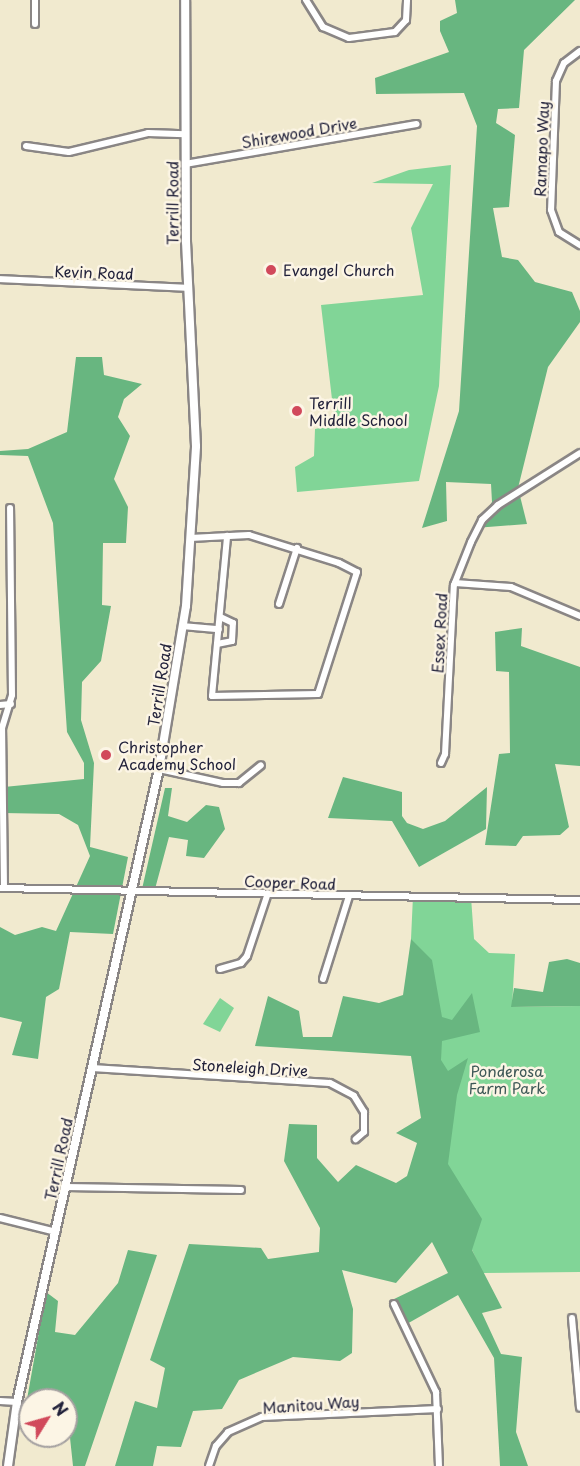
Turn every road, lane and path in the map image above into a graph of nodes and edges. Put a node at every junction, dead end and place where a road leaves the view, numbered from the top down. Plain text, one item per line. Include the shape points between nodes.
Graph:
1 (35, 0) edge
2 (185, 0) edge
3 (306, 0) edge
4 (407, 0) edge
5 (35, 24) dead end
6 (580, 51) edge
7 (417, 124) dead end
8 (185, 134) junction
9 (26, 146) dead end
10 (185, 164) junction
11 (580, 244) edge
12 (0, 279) edge
13 (188, 288) junction
14 (580, 453) edge
15 (10, 508) dead end
16 (227, 536) junction
17 (190, 538) junction
18 (297, 548) junction
19 (455, 583) junction
20 (279, 604) dead end
21 (580, 616) edge
22 (220, 617) junction
23 (182, 626) junction
24 (219, 629) junction
25 (217, 644) junction
26 (0, 705) edge
27 (10, 705) junction
28 (441, 763) dead end
29 (261, 765) dead end
30 (159, 769) junction
31 (2, 888) edge
32 (132, 888) junction
33 (268, 893) junction
34 (349, 896) junction
35 (580, 900) edge
36 (220, 969) dead end
37 (323, 979) dead end
38 (92, 1068) junction
39 (356, 1139) dead end
40 (66, 1187) junction
41 (242, 1190) dead end
42 (0, 1218) edge
43 (56, 1232) junction
44 (394, 1304) dead end
45 (572, 1318) dead end
46 (0, 1401) edge
47 (17, 1402) junction
48 (580, 1408) edge
49 (438, 1409) junction
50 (8, 1466) edge
51 (209, 1466) edge
52 (439, 1466) edge

1 - 5 street
2 - 8 street, Terrill Road
3 - 4 street via 323,27 349,38 395,32 406,20
6 - 11 street, Ramapo Way via 564,63 556,81 551,206 559,232
7 - 10 street, Shirewood Drive
8 - 9 street via 148,134 69,152
8 - 10 street, Terrill Road
10 - 13 street, Terrill Road
12 - 13 street, Kevin Road
13 - 17 street, Terrill Road via 196,446
14 - 19 street, Essex Road via 498,505 482,520
15 - 27 street
16 - 17 street
16 - 18 street via 249,535
16 - 22 street
17 - 23 street, Terrill Road
18 - 20 street
18 - 25 street via 357,572 318,694 212,696
19 - 21 street via 511,587
19 - 28 street, Essex Road via 445,753
22 - 24 street
22 - 25 street via 233,623 232,641
23 - 24 street
23 - 30 street, Terrill Road
24 - 25 street
26 - 27 street
27 - 31 street via 2,728
29 - 30 street via 239,783
30 - 32 street, Terrill Road
31 - 32 street, Cooper Road
32 - 33 street, Cooper Road
32 - 38 street, Terrill Road
33 - 34 street, Cooper Road
33 - 36 street via 247,956 241,963
34 - 35 street, Cooper Road
34 - 37 street
38 - 39 street, Stoneleigh Drive via 330,1083 354,1096 364,1112 363,1132
38 - 40 street, Terrill Road
40 - 41 street
40 - 43 street, Terrill Road
42 - 43 street
43 - 47 street, Terrill Road
44 - 49 street via 432,1379
45 - 48 street
46 - 47 street
47 - 50 street, Terrill Road
49 - 51 street, Manitou Way via 262,1417 228,1432 216,1446
49 - 52 street

